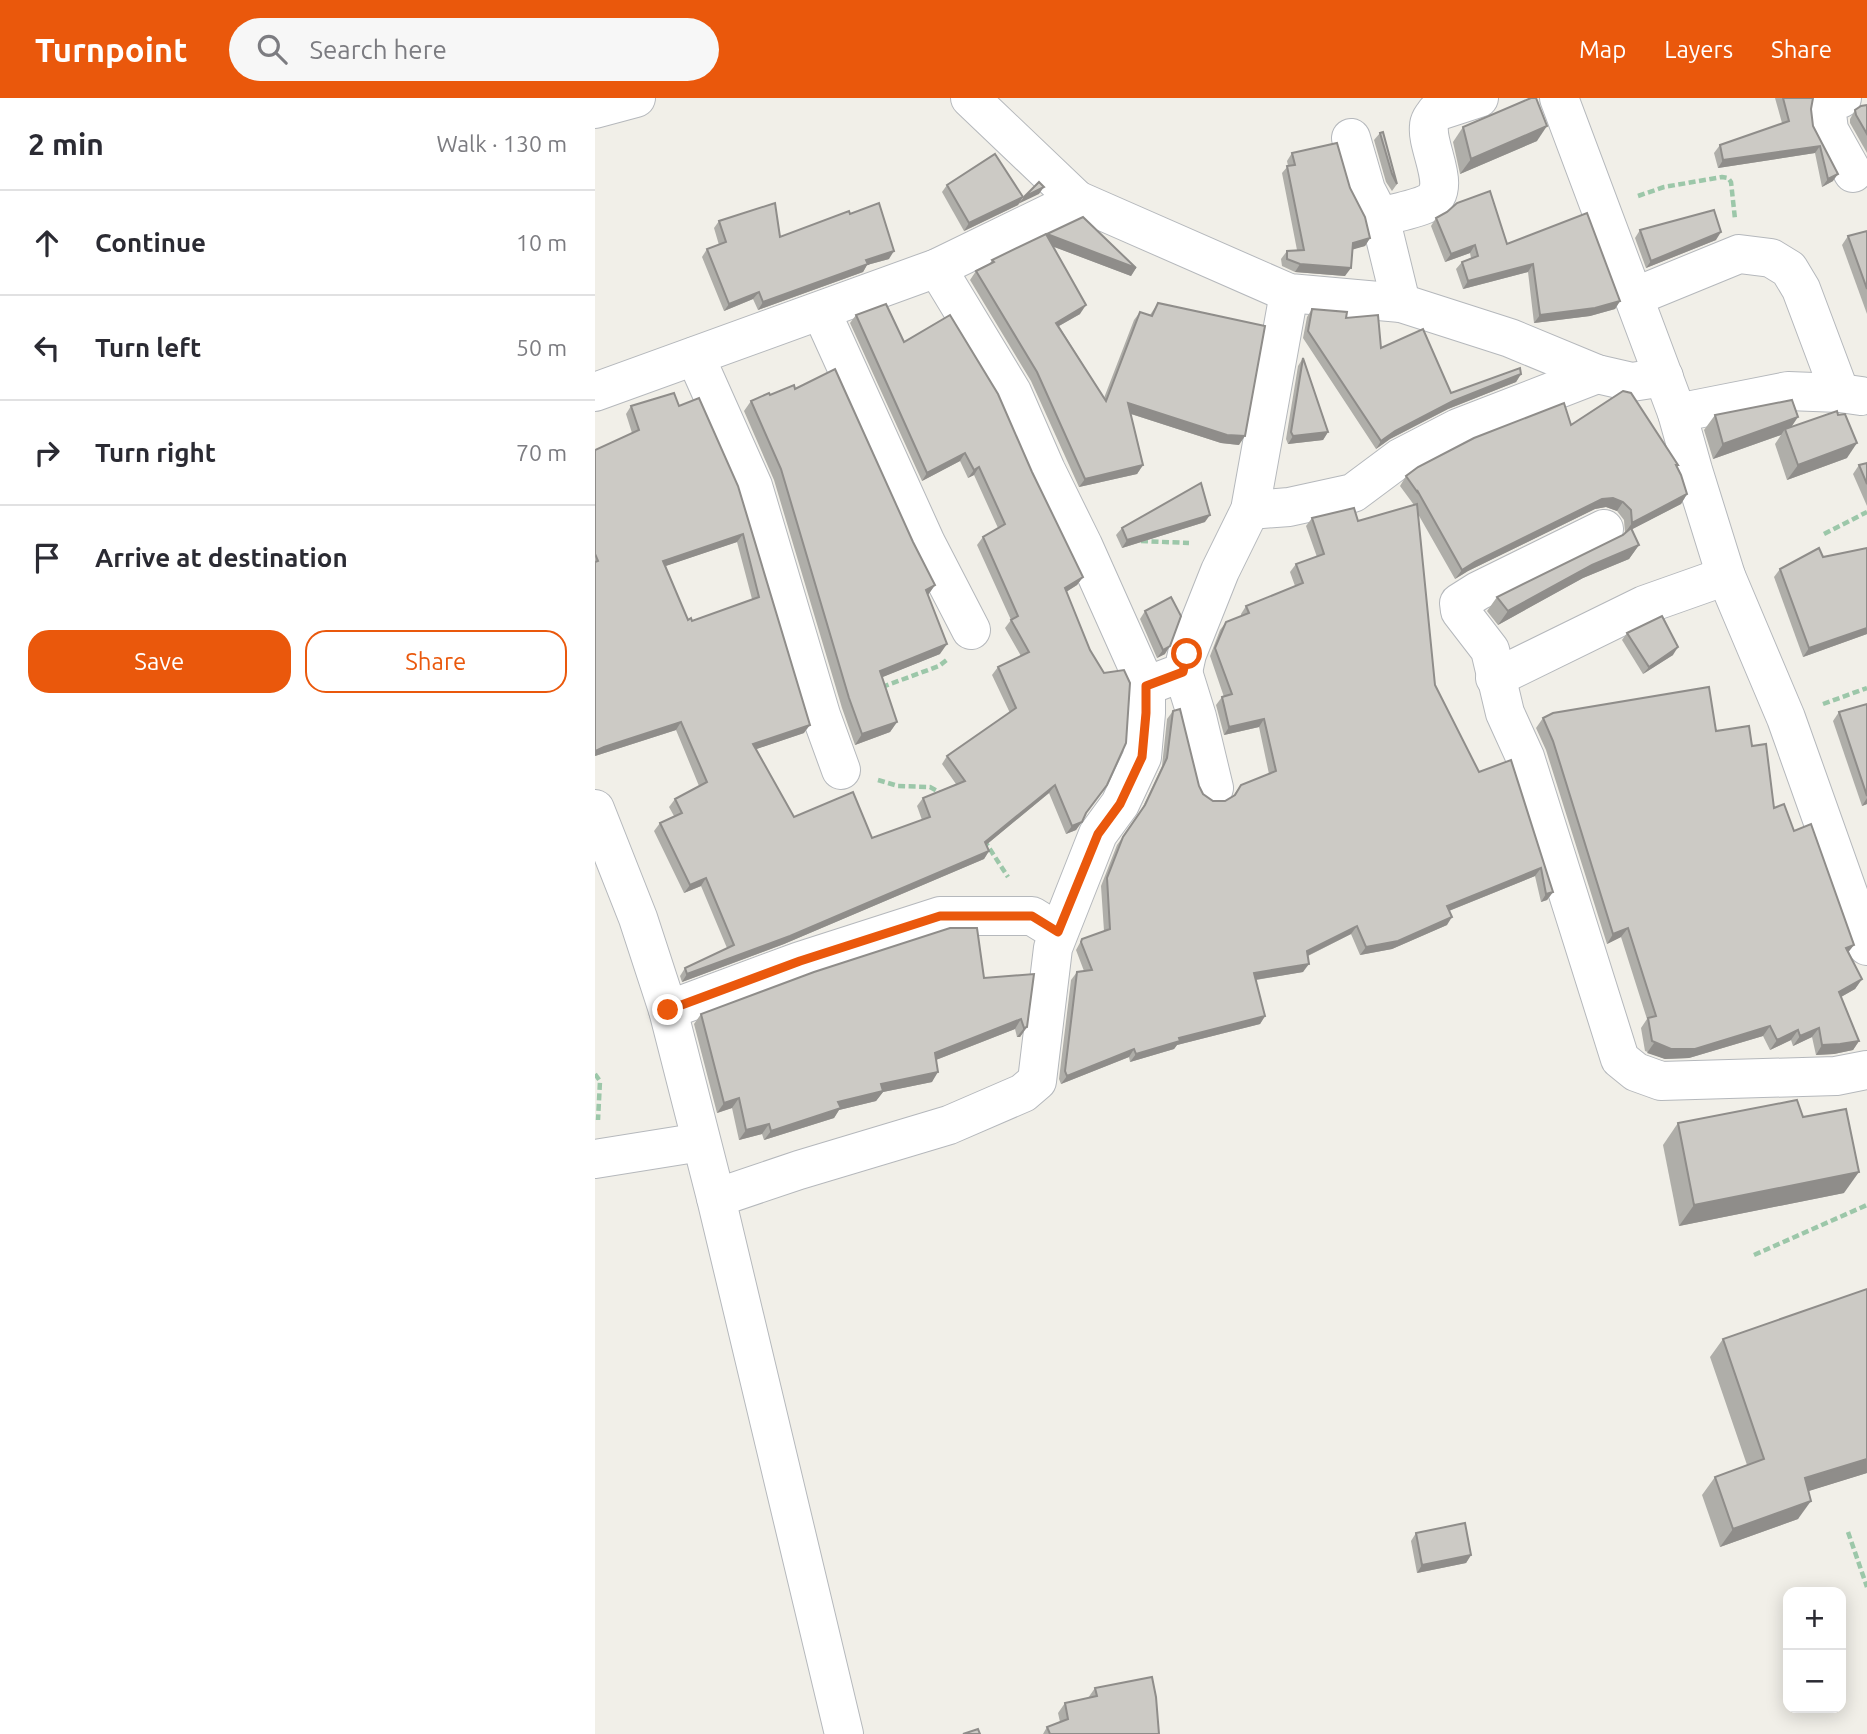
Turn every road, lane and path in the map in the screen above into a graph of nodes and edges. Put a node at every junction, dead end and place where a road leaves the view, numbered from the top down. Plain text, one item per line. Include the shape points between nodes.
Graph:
1 (636, 98) edge
2 (970, 98) edge
3 (1479, 98) edge
4 (1559, 98) edge
5 (1842, 98) edge
6 (595, 109) edge
7 (1351, 138) dead end
8 (1853, 173) dead end
9 (1077, 200) junction
10 (1601, 209) junction
11 (1380, 217) junction
12 (1739, 254) junction
13 (937, 268) junction
14 (1289, 293) junction
15 (1634, 297) junction
16 (1401, 303) junction
17 (821, 311) junction
18 (695, 356) junction
19 (1597, 374) junction
20 (1664, 377) junction
21 (595, 392) edge
22 (1854, 395) edge
23 (1677, 413) junction
24 (1250, 510) junction
25 (1867, 512) edge
26 (1604, 529) dead end
27 (1824, 534) dead end
28 (1726, 576) junction
29 (971, 630) dead end
30 (1183, 672) junction
31 (1495, 678) junction
32 (1146, 686) junction
33 (1867, 688) edge
34 (1786, 718) junction
35 (841, 770) joint
36 (1214, 788) dead end
37 (951, 800) edge
38 (595, 808) edge
39 (976, 830) edge
40 (1045, 924) junction
41 (1867, 946) edge
42 (668, 1010) junction
43 (1867, 1070) edge
44 (595, 1074) edge
45 (701, 1142) junction
46 (596, 1159) edge
47 (716, 1198) junction
48 (1867, 1206) edge
49 (1754, 1255) dead end
50 (1848, 1532) dead end
51 (1867, 1587) edge
52 (844, 1734) edge

1 - 6 street
2 - 9 street
3 - 11 street via 1436,112 1429,124 1440,186 1436,196 1429,203
4 - 10 street
5 - 8 street via 1831,103 1829,130
7 - 11 street via 1366,190
9 - 13 street
9 - 14 street
10 - 12 path via 1664,187 1728,178
10 - 15 street
11 - 16 street
12 - 15 street
12 - 22 street via 1771,258 1789,269
13 - 17 street
13 - 32 street via 1012,392
14 - 16 street
14 - 24 street
15 - 20 street
16 - 19 street via 1510,338
17 - 18 street
17 - 29 street via 926,543
18 - 21 street
18 - 35 street via 753,486
19 - 20 street via 1632,382
19 - 24 street via 1458,428 1400,458 1353,493
20 - 23 street
22 - 23 street via 1788,391
23 - 28 street
24 - 30 street via 1220,571
25 - 27 path
26 - 31 street via 1459,603 1460,611 1490,650
28 - 31 street via 1644,605
28 - 34 street
30 - 32 street
30 - 36 street
31 - 43 street via 1504,713 1525,757 1620,1059 1636,1072 1661,1081 1836,1076
32 - 40 street via 1142,757 1120,804
33 - 34 path
34 - 41 street
35 - 37 path via 898,786 930,787
38 - 42 street
39 - 40 path
40 - 42 street via 940,916
40 - 47 street via 1053,948 1037,1081 1023,1093 949,1125
42 - 45 street
44 - 46 path via 600,1081
45 - 46 street
45 - 47 street
47 - 52 street
48 - 49 path
50 - 51 path

